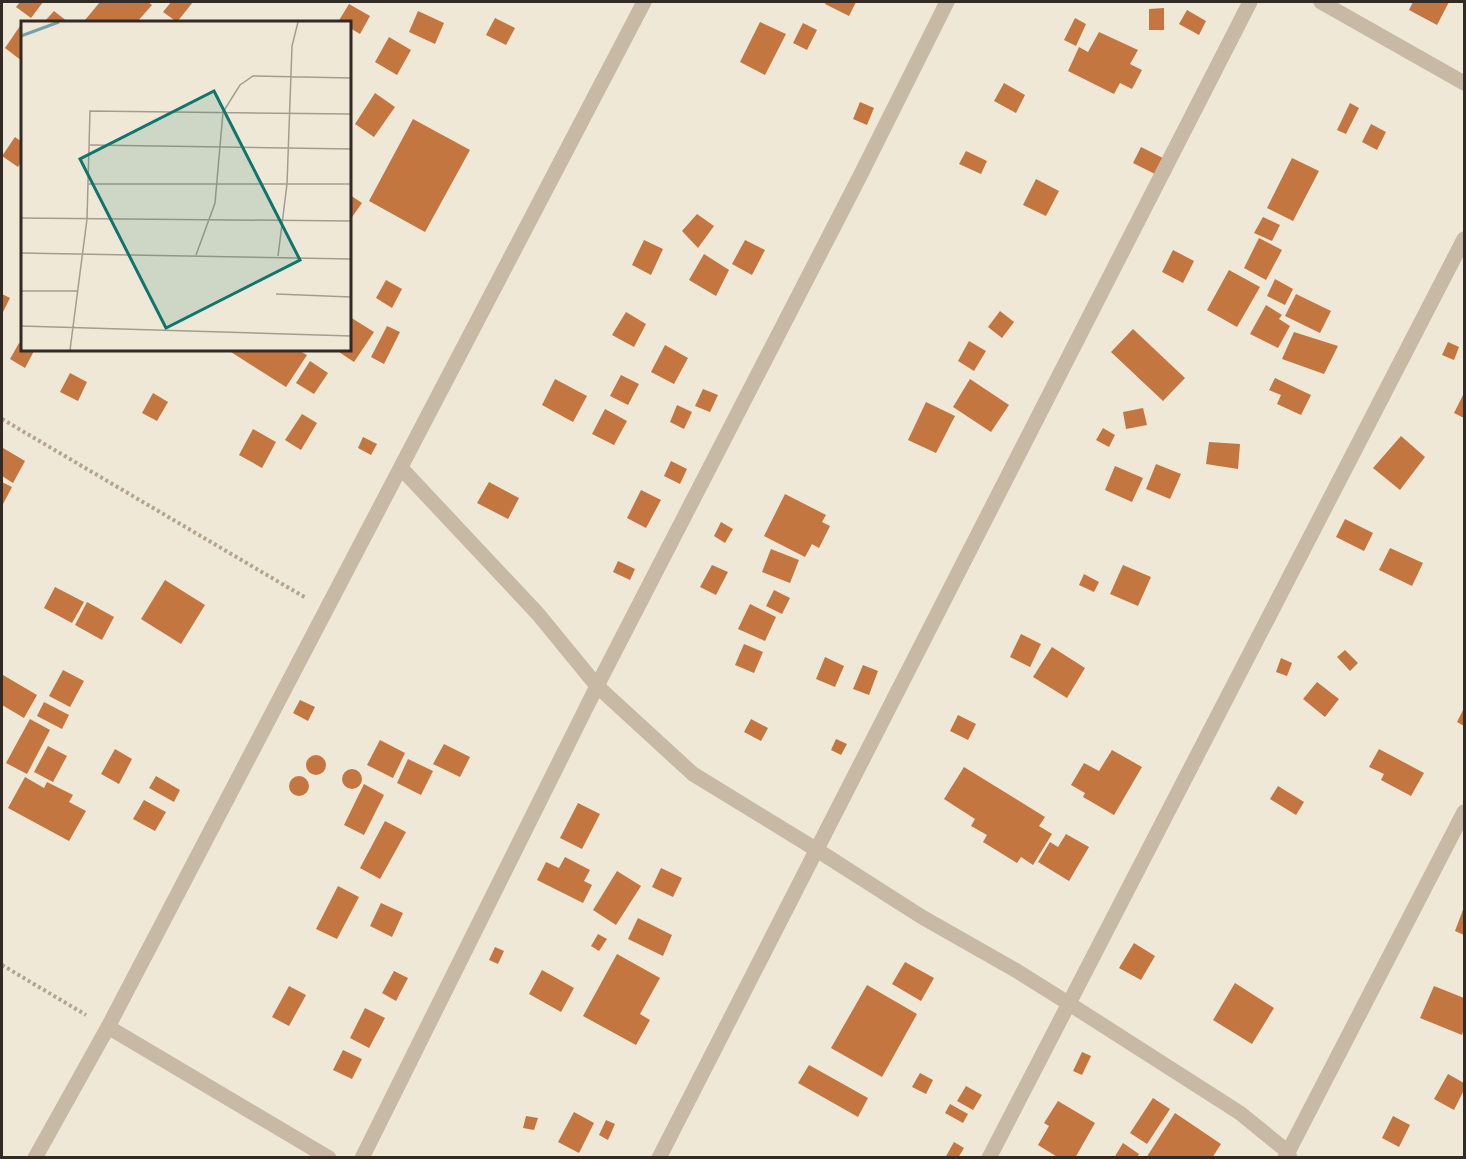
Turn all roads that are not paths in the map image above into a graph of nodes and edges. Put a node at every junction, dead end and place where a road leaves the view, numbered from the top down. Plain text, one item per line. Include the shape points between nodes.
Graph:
1 (644, 2) edge
2 (947, 2) edge
3 (1250, 2) edge
4 (1321, 2) edge
5 (1464, 83) edge
6 (1464, 238) edge
7 (401, 468) junction
8 (597, 686) junction
9 (1464, 812) edge
10 (816, 849) junction
11 (1068, 1003) junction
12 (108, 1027) junction
13 (1288, 1156) edge
14 (35, 1158) edge
15 (329, 1158) edge
16 (362, 1158) edge
17 (659, 1158) edge
18 (988, 1158) edge

1 - 7 street
2 - 8 street
3 - 10 street
4 - 5 street
6 - 11 street
7 - 8 street via 538,614
7 - 12 street
8 - 10 street via 693,774
8 - 16 street
9 - 13 street
10 - 11 street
10 - 17 street
11 - 13 street via 1240,1113
11 - 18 street
12 - 14 street
12 - 15 street

